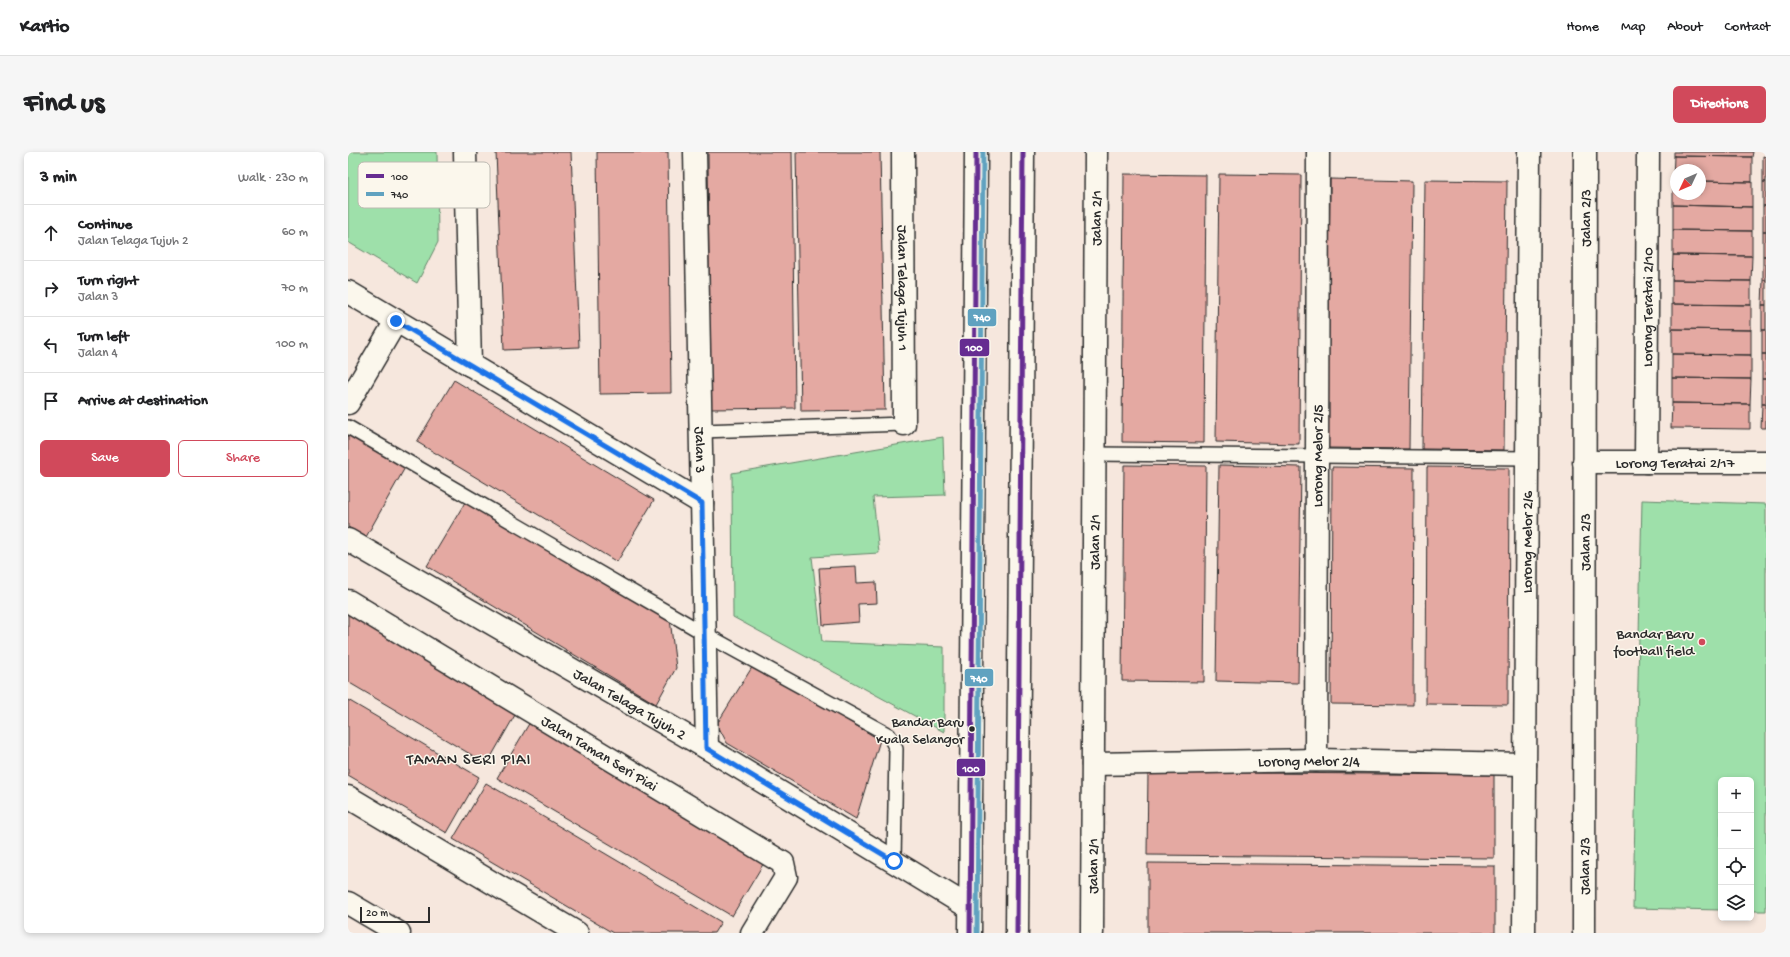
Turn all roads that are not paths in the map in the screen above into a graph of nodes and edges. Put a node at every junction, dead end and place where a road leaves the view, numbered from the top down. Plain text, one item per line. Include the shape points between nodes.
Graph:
1 (466, 152) edge
2 (696, 152) edge
3 (902, 152) edge
4 (976, 152) edge
5 (1023, 152) edge
6 (1096, 152) edge
7 (1318, 152) edge
8 (1529, 152) edge
9 (1585, 152) edge
10 (1648, 152) edge
11 (466, 162) edge
12 (467, 208) edge
13 (348, 292) edge
14 (396, 321) junction
15 (470, 365) junction
16 (348, 403) edge
17 (904, 424) joint
18 (348, 427) edge
19 (701, 431) junction
20 (1094, 454) junction
21 (1316, 456) junction
22 (1527, 458) junction
23 (1584, 462) junction
24 (1646, 462) junction
25 (1766, 462) edge
26 (702, 503) junction
27 (348, 540) edge
28 (348, 601) edge
29 (705, 634) junction
30 (706, 748) junction
31 (1316, 760) junction
32 (1093, 764) junction
33 (1525, 764) junction
34 (348, 798) edge
35 (894, 861) junction
36 (348, 904) edge
37 (970, 908) junction
38 (399, 933) edge
39 (577, 933) edge
40 (752, 933) edge
41 (970, 933) edge
42 (1017, 933) edge
43 (1092, 933) edge
44 (1524, 933) edge
45 (1584, 933) edge

1 - 11 main road
2 - 19 main road, Jalan 3
3 - 17 main road, Jalan Telaga Tujuh 1
4 - 37 main road
5 - 42 main road
6 - 20 main road, Jalan 2/1
7 - 21 main road, Lorong Melor 2/5
8 - 22 main road, Lorong Melor 2/6
9 - 23 main road, Jalan 2/3
10 - 24 main road, Lorong Teratai 2/10
12 - 15 main road
13 - 14 main road
14 - 15 main road
14 - 16 main road
15 - 26 main road
17 - 19 lane
18 - 29 lane
19 - 26 main road, Jalan 3
20 - 21 lane
20 - 32 main road, Jalan 2/1
21 - 22 lane
21 - 31 main road, Lorong Melor 2/5
22 - 33 main road, Lorong Melor 2/6
23 - 24 main road, Lorong Teratai 2/17
23 - 45 main road, Jalan 2/3
24 - 25 main road, Lorong Teratai 2/17
26 - 29 main road, Jalan 3
27 - 30 main road, Jalan Telaga Tujuh 2
28 - 40 main road, Jalan Taman Seri Piai via 783,863 786,877
29 - 30 main road, Jalan 3
29 - 35 lane via 889,735 896,749
30 - 35 main road, Jalan Telaga Tujuh 2
31 - 32 main road, Lorong Melor 2/4
31 - 33 main road, Lorong Melor 2/4
32 - 43 main road, Jalan 2/1
33 - 44 main road, Lorong Melor 2/6
34 - 39 main road
35 - 37 main road, Jalan Telaga Tujuh 2
36 - 38 main road
37 - 41 main road

